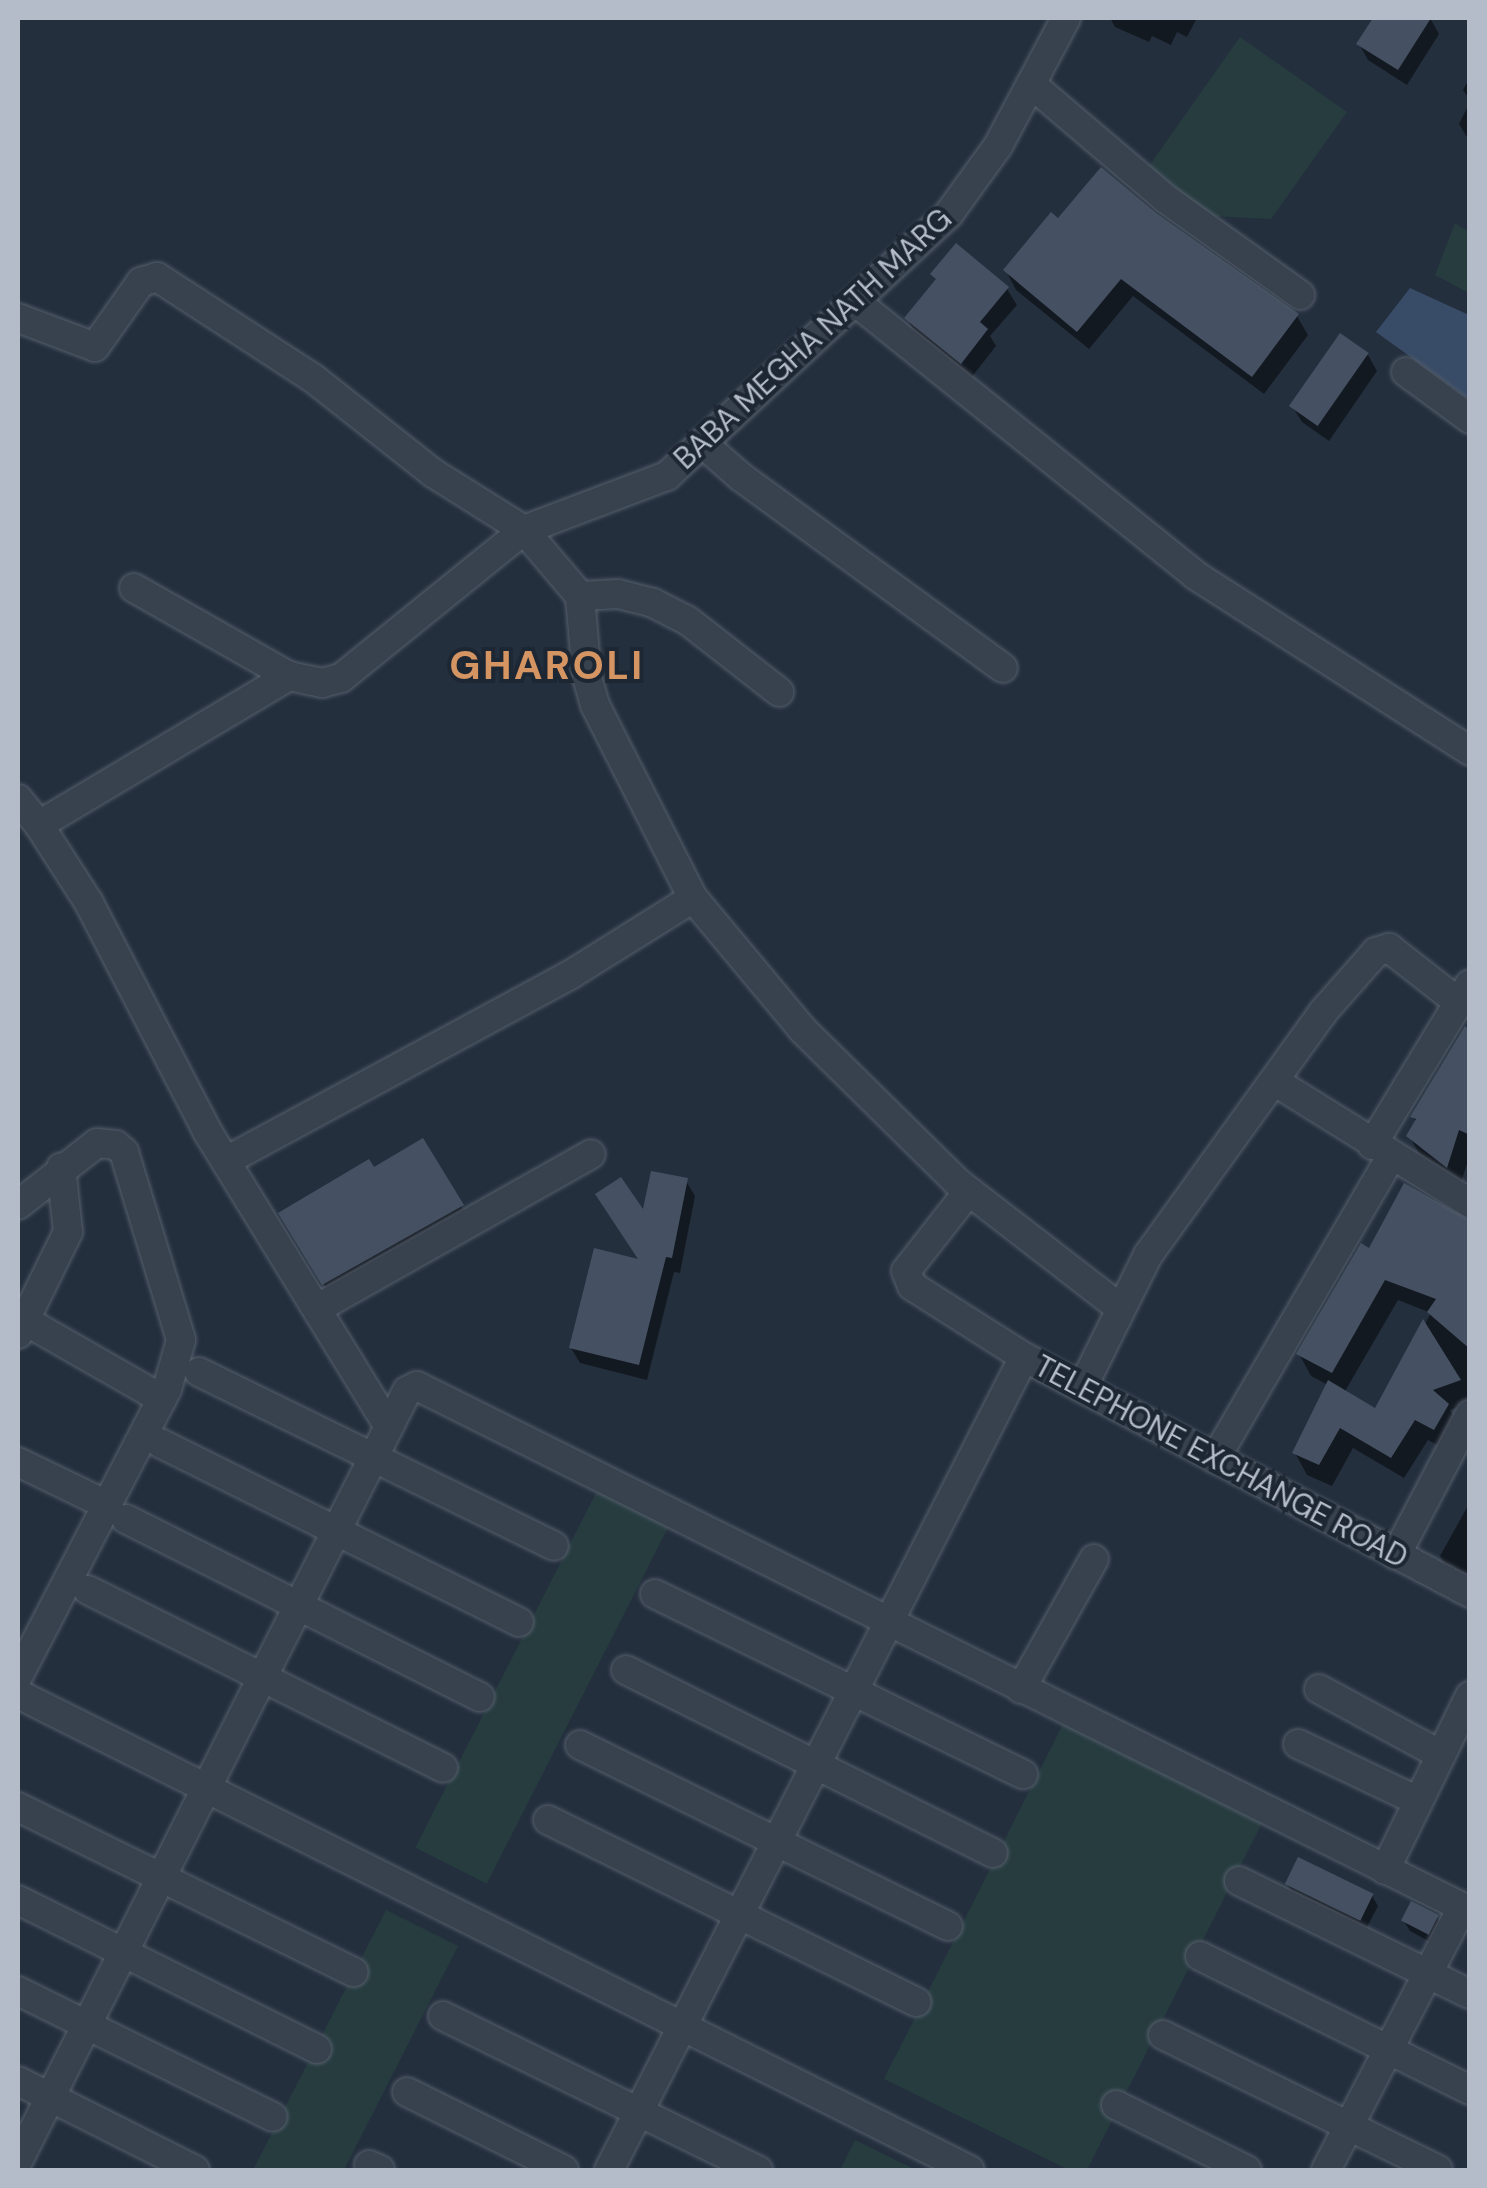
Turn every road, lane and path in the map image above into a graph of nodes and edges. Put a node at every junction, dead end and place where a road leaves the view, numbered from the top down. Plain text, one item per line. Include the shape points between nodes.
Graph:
1 (1066, 18) edge
2 (1031, 84) junction
3 (1300, 296) dead end
4 (856, 302) junction
5 (18, 318) edge
6 (1406, 372) dead end
7 (1470, 419) edge
8 (702, 444) junction
9 (524, 530) junction
10 (134, 588) dead end
11 (580, 596) junction
12 (1002, 668) dead end
13 (289, 676) junction
14 (779, 692) dead end
15 (1470, 751) edge
16 (18, 799) edge
17 (40, 824) junction
18 (692, 898) junction
19 (1464, 993) edge
20 (1274, 1081) junction
21 (1382, 1151) junction
22 (592, 1154) dead end
23 (226, 1161) junction
24 (61, 1166) junction
25 (968, 1192) junction
26 (1470, 1203) edge
27 (18, 1205) edge
28 (1119, 1307) junction
29 (318, 1308) junction
30 (21, 1327) edge
31 (1024, 1358) junction
32 (199, 1372) dead end
33 (1082, 1388) junction
34 (162, 1399) junction
35 (1470, 1414) edge
36 (389, 1427) junction
37 (160, 1443) dead end
38 (374, 1458) junction
39 (1215, 1458) junction
40 (18, 1462) edge
41 (117, 1512) junction
42 (337, 1531) junction
43 (554, 1546) dead end
44 (1396, 1554) junction
45 (1094, 1559) dead end
46 (88, 1590) dead end
47 (1470, 1593) edge
48 (655, 1594) dead end
49 (298, 1606) junction
50 (30, 1622) edge
51 (519, 1622) dead end
52 (889, 1623) junction
53 (626, 1670) dead end
54 (18, 1677) edge
55 (262, 1678) junction
56 (1021, 1688) junction
57 (1319, 1689) dead end
58 (854, 1691) junction
59 (18, 1694) edge
60 (1470, 1696) edge
61 (480, 1697) dead end
62 (580, 1744) dead end
63 (1298, 1744) dead end
64 (1441, 1756) junction
65 (816, 1765) junction
66 (443, 1768) dead end
67 (1023, 1774) dead end
68 (206, 1788) junction
69 (1418, 1802) junction
70 (18, 1807) edge
71 (548, 1820) dead end
72 (777, 1841) junction
73 (993, 1854) dead end
74 (1385, 1870) junction
75 (161, 1877) junction
76 (1239, 1881) dead end
77 (18, 1900) edge
78 (1466, 1910) edge
79 (740, 1915) junction
80 (948, 1926) dead end
81 (123, 1952) junction
82 (1200, 1956) dead end
83 (354, 1972) dead end
84 (1428, 1974) junction
85 (18, 1991) edge
86 (1470, 1994) edge
87 (916, 2002) dead end
88 (444, 2016) dead end
89 (86, 2025) junction
90 (682, 2027) junction
91 (1163, 2034) dead end
92 (317, 2049) dead end
93 (1389, 2050) junction
94 (18, 2082) edge
95 (1470, 2090) edge
96 (407, 2092) dead end
97 (50, 2098) junction
98 (1116, 2105) dead end
99 (639, 2112) junction
100 (273, 2117) dead end
101 (1349, 2126) junction
102 (18, 2161) edge
103 (195, 2170) edge
104 (564, 2170) edge
105 (609, 2170) edge
106 (758, 2170) edge
107 (970, 2170) edge
108 (1247, 2170) edge
109 (1326, 2170) edge
110 (1438, 2170) edge

1 - 2 street, BABA MEGHA NATH MARG
2 - 3 street via 1166,199
2 - 4 street, BABA MEGHA NATH MARG via 998,146 948,215
4 - 8 street, BABA MEGHA NATH MARG
4 - 15 street via 1196,575
5 - 9 street via 95,348 141,282 157,276 314,378 433,472
6 - 7 street
8 - 9 street, BABA MEGHA NATH MARG via 666,476
8 - 12 street
9 - 11 street
9 - 13 street, BABA MEGHA NATH MARG via 341,678 322,683
10 - 13 street
11 - 14 street via 618,594 653,603 686,620
11 - 18 street via 595,705
13 - 17 street
16 - 17 street
17 - 23 street
18 - 23 street via 570,975
18 - 25 street via 804,1031
19 - 20 street via 1382,948 1323,1012
19 - 21 street
20 - 21 street
20 - 28 street via 1148,1255
21 - 26 street
21 - 39 street
22 - 29 street
23 - 29 street
24 - 27 street
24 - 30 street via 68,1232
24 - 34 street via 97,1143 124,1152 182,1340
25 - 28 street
25 - 31 street via 905,1278
28 - 33 street
29 - 36 street
30 - 34 street
31 - 33 street, TELEPHONE EXCHANGE ROAD
31 - 52 street, TELEPHONE EXCHANGE ROAD
32 - 38 street
33 - 39 street, TELEPHONE EXCHANGE ROAD
34 - 41 street
35 - 44 street
36 - 38 street
36 - 52 street via 407,1391 417,1386
37 - 42 street
38 - 42 street
38 - 43 street
39 - 44 street, TELEPHONE EXCHANGE ROAD
40 - 41 street
41 - 49 street
41 - 50 street
42 - 49 street
42 - 51 street
44 - 47 street, TELEPHONE EXCHANGE ROAD
45 - 56 street
46 - 55 street
48 - 58 street
49 - 55 street
49 - 61 street
50 - 54 street
52 - 56 street
52 - 58 street, TELEPHONE EXCHANGE ROAD
53 - 65 street
55 - 66 street
55 - 68 street
56 - 74 street
57 - 64 street
58 - 65 street, TELEPHONE EXCHANGE ROAD
58 - 67 street
59 - 68 street
60 - 64 street
62 - 72 street
63 - 69 street
64 - 69 street
65 - 72 street, TELEPHONE EXCHANGE ROAD
65 - 73 street
68 - 75 street
68 - 90 street
69 - 74 street
70 - 75 street
71 - 79 street
72 - 79 street, TELEPHONE EXCHANGE ROAD
72 - 80 street
74 - 78 street
75 - 81 street
75 - 83 street
76 - 84 street
77 - 81 street
78 - 84 street
79 - 87 street
79 - 90 street, TELEPHONE EXCHANGE ROAD
81 - 89 street
81 - 92 street
82 - 93 street
84 - 86 street
84 - 93 street
85 - 89 street
88 - 99 street
89 - 97 street
89 - 100 street
90 - 99 street, TELEPHONE EXCHANGE ROAD
90 - 107 street
91 - 101 street
93 - 95 street
93 - 101 street
94 - 97 street
96 - 104 street
97 - 102 street
97 - 103 street
98 - 108 street
99 - 105 street, TELEPHONE EXCHANGE ROAD
99 - 106 street
101 - 109 street
101 - 110 street

